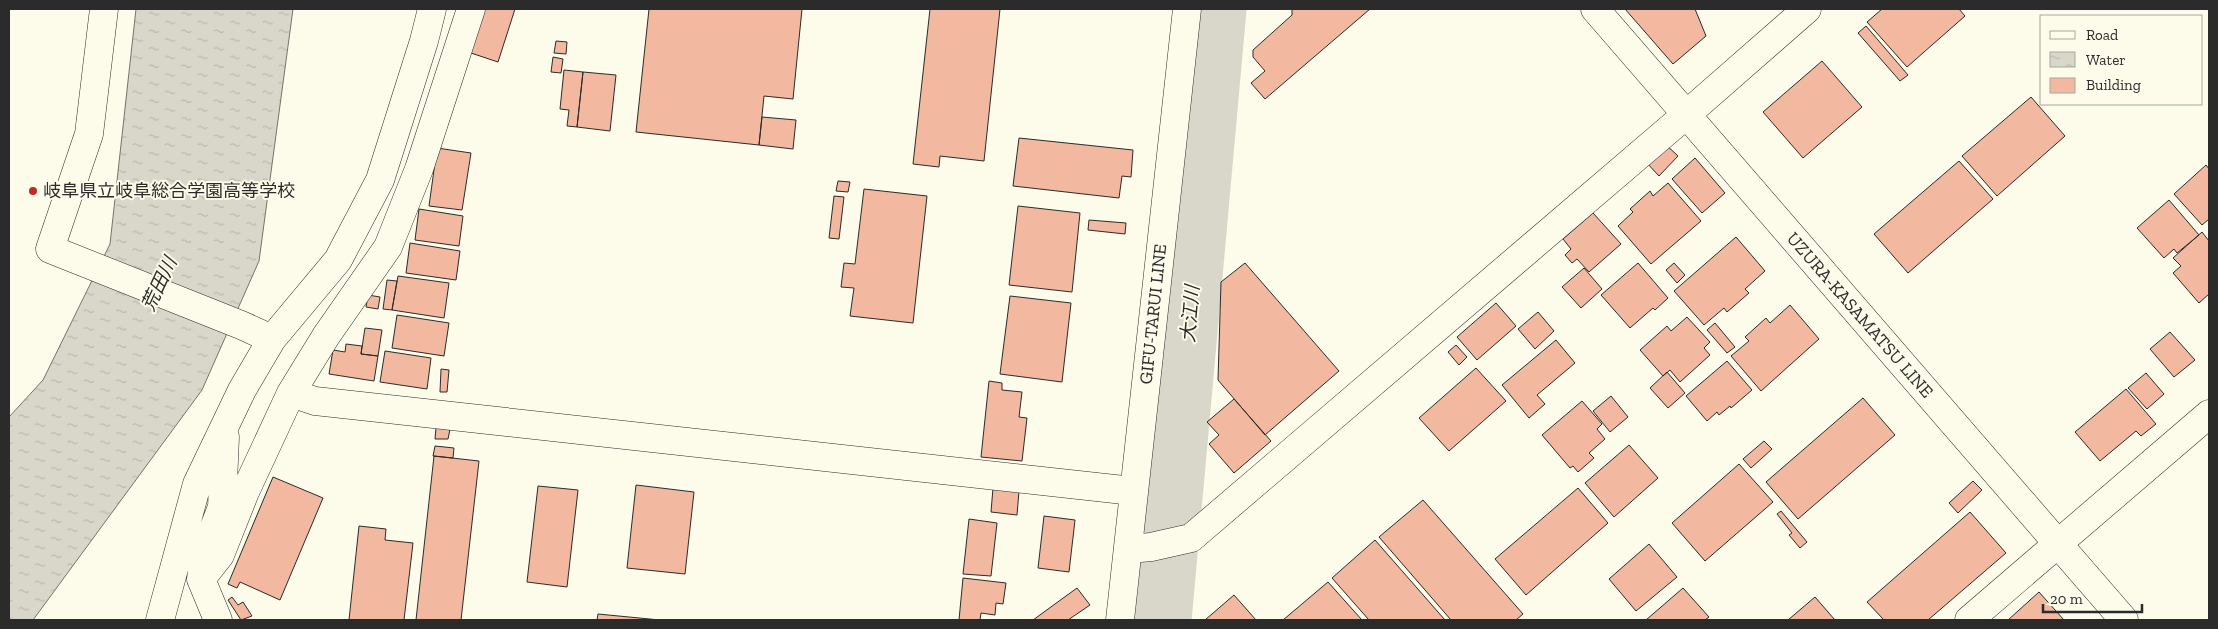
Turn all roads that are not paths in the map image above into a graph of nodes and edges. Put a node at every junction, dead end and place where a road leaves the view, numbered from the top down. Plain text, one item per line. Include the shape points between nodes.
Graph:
1 (104, 9) edge
2 (432, 9) edge
3 (447, 9) edge
4 (471, 9) edge
5 (1187, 9) edge
6 (1596, 9) edge
7 (1807, 9) edge
8 (424, 41) junction
9 (1687, 114) junction
10 (272, 339) junction
11 (291, 393) junction
12 (2209, 414) edge
13 (226, 426) junction
14 (1133, 491) junction
15 (2057, 544) junction
16 (1140, 548) junction
17 (201, 579) junction
18 (160, 620) edge
19 (218, 620) edge
20 (1120, 620) edge
21 (1969, 620) edge
22 (2124, 620) edge

1 - 10 street via 89,134 50,249
2 - 8 street
3 - 8 street via 442,24
4 - 11 street via 419,169 388,247
5 - 14 street, GIFU-TARUI LINE
6 - 9 street, UZURA-KASAMATSU LINE
7 - 9 street
8 - 10 street via 376,188 338,260
9 - 15 street, UZURA-KASAMATSU LINE
9 - 16 street via 1191,538
10 - 13 street via 242,390
11 - 14 street via 315,401
11 - 17 street via 220,555
12 - 15 street
13 - 17 street via 222,507 205,551
13 - 18 street via 197,484
14 - 16 street, GIFU-TARUI LINE
15 - 21 street
15 - 22 street, UZURA-KASAMATSU LINE
16 - 20 street, GIFU-TARUI LINE
17 - 19 street

